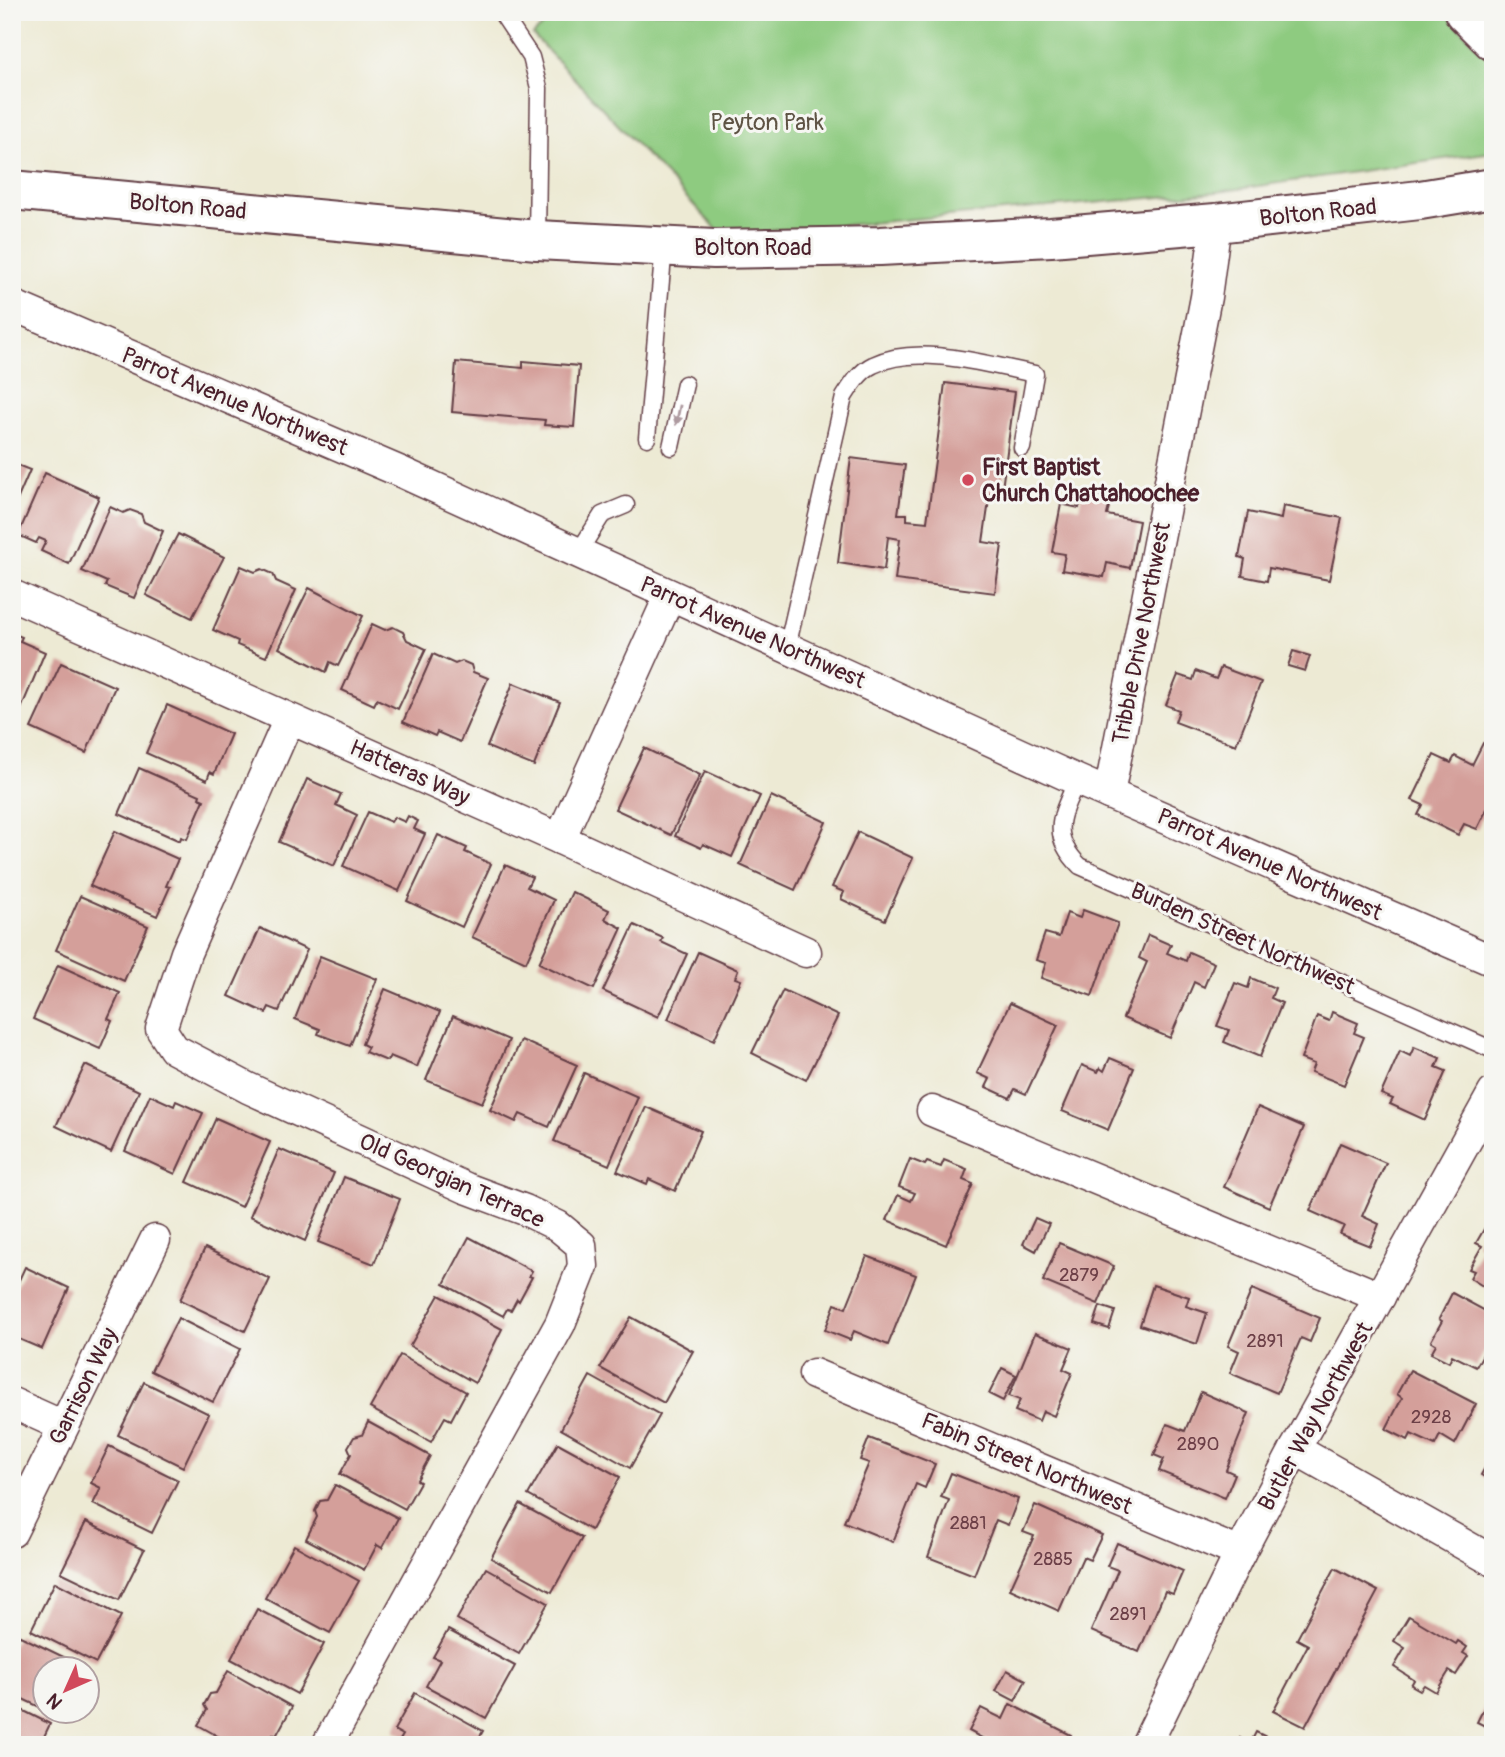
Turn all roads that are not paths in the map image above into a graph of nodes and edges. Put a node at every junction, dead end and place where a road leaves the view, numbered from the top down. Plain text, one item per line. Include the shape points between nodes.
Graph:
1 (501, 12) edge
2 (1464, 12) edge
3 (1493, 41) edge
4 (1493, 188) edge
5 (12, 190) edge
6 (1216, 223) junction
7 (537, 240) junction
8 (664, 246) junction
9 (12, 305) edge
10 (685, 384) dead end
11 (647, 439) dead end
12 (671, 447) dead end
13 (1022, 448) dead end
14 (626, 505) dead end
15 (578, 553) junction
16 (12, 595) edge
17 (670, 595) junction
18 (787, 648) junction
19 (289, 719) junction
20 (1077, 780) junction
21 (1109, 794) junction
22 (560, 839) junction
23 (806, 952) dead end
24 (1493, 961) edge
25 (1493, 1050) edge
26 (1493, 1093) edge
27 (932, 1111) dead end
28 (155, 1240) dead end
29 (1380, 1297) junction
30 (814, 1374) dead end
31 (12, 1403) edge
32 (63, 1426) junction
33 (1295, 1449) junction
34 (12, 1532) edge
35 (1240, 1553) junction
36 (1493, 1561) edge
37 (327, 1745) edge
38 (1146, 1745) edge

1 - 7 lane via 531,57 540,88
2 - 3 main road
4 - 6 main road, Bolton Road
5 - 7 main road, Bolton Road
6 - 8 main road, Bolton Road via 880,246
6 - 21 street, Tribble Drive Northwest via 1206,297 1167,465
7 - 8 main road, Bolton Road
8 - 11 lane
9 - 15 street, Parrot Avenue Northwest
10 -> 12 lane
13 - 18 lane via 1035,374 946,358 904,356 871,365 844,397
14 - 15 lane via 602,515
15 - 17 street, Parrot Avenue Northwest
16 - 19 street, Hatteras Way
17 - 18 street, Parrot Avenue Northwest
17 - 22 street
18 - 20 street, Parrot Avenue Northwest
19 - 22 street, Hatteras Way
19 - 37 street, Old Georgian Terrace via 186,953 161,1029 174,1049 248,1088 558,1226 581,1245 583,1266 560,1324
20 - 21 street, Parrot Avenue Northwest
20 - 25 lane, Burden Street Northwest via 1060,820 1068,853 1080,866
21 - 24 street, Parrot Avenue Northwest
22 - 23 street, Hatteras Way
26 - 29 street, Butler Way Northwest
27 - 29 street
28 - 32 street, Garrison Way
29 - 33 street, Butler Way Northwest
30 - 35 street, Fabin Street Northwest
31 - 32 street
32 - 34 street, Garrison Way
33 - 35 street, Butler Way Northwest
33 - 36 street
35 - 38 street, Butler Way Northwest

